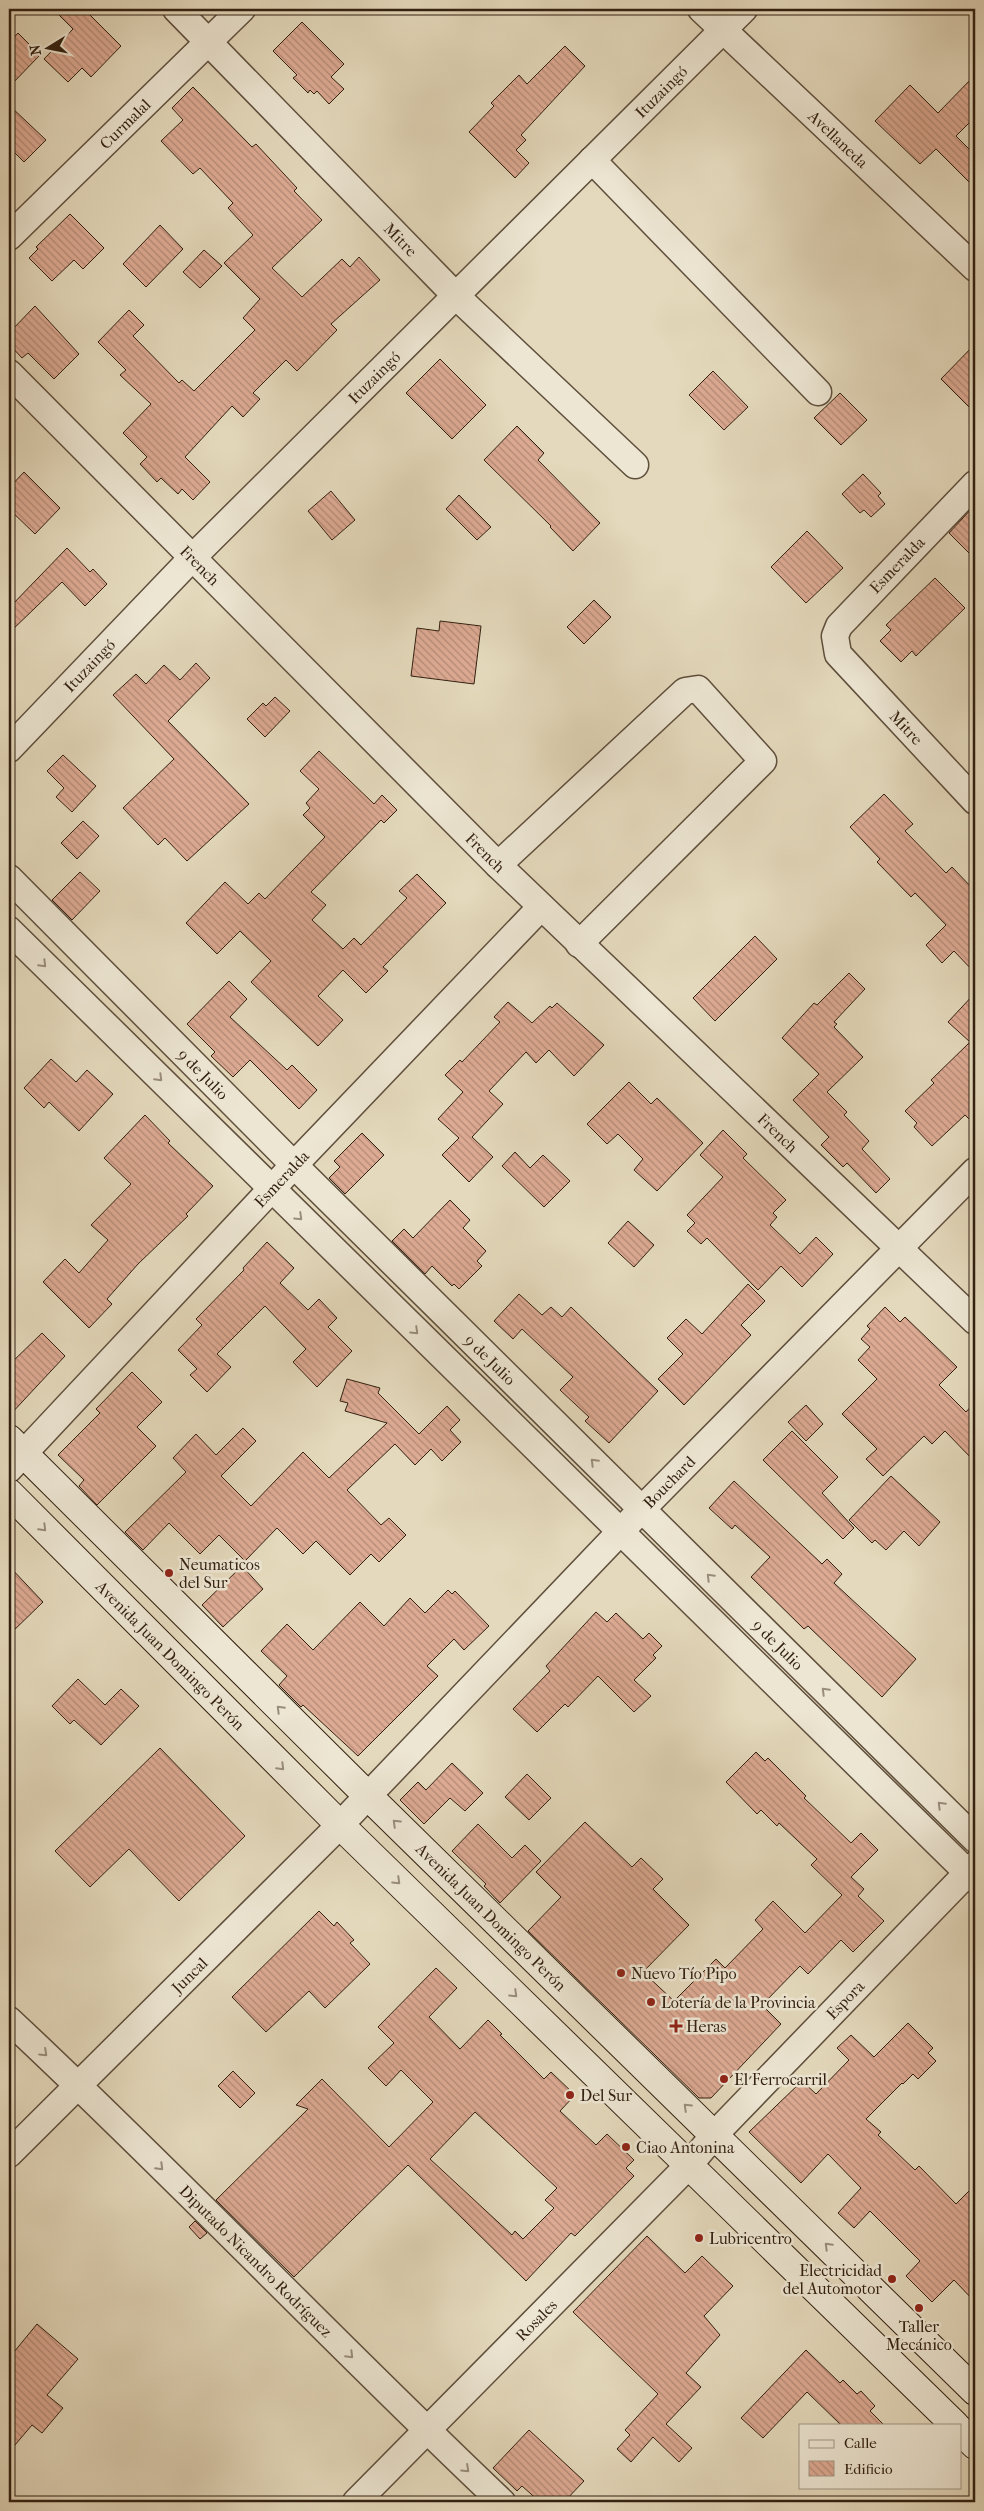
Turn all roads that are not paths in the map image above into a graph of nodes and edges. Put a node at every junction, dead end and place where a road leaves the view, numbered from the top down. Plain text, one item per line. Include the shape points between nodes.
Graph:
1 (176, 9) edge
2 (242, 9) edge
3 (701, 9) edge
4 (744, 9) edge
5 (723, 31) junction
6 (208, 42) junction
7 (592, 160) junction
8 (9, 237) edge
9 (975, 268) edge
10 (456, 296) junction
11 (9, 373) edge
12 (818, 392) dead end
13 (634, 465) dead end
14 (975, 484) edge
15 (192, 558) junction
16 (838, 654) joint
17 (9, 749) edge
18 (975, 801) edge
19 (498, 865) junction
20 (9, 878) edge
21 (541, 907) junction
22 (9, 930) edge
23 (579, 944) junction
24 (294, 1165) junction
25 (975, 1171) edge
26 (271, 1190) junction
27 (901, 1248) junction
28 (975, 1321) edge
29 (14, 1454) edge
30 (9, 1493) edge
31 (642, 1509) junction
32 (621, 1532) junction
33 (367, 1795) junction
34 (340, 1825) junction
35 (975, 1840) edge
36 (973, 1873) edge
37 (9, 2020) edge
38 (78, 2084) junction
39 (715, 2134) junction
40 (9, 2154) edge
41 (690, 2164) junction
42 (975, 2391) edge
43 (954, 2424) edge
44 (425, 2430) junction
45 (962, 2432) edge
46 (975, 2445) edge
47 (356, 2502) edge
48 (502, 2502) edge

1 - 6 street, Mitre
2 - 6 street, Curmalal
3 - 5 street, Avellaneda
4 - 5 street, Ituzaingó
5 - 7 street, Ituzaingó
5 - 9 street, Avellaneda
6 - 8 street, Curmalal
6 - 10 street, Mitre
7 - 10 street, Ituzaingó
7 - 12 street
10 - 13 street, Mitre
10 - 15 street, Ituzaingó
11 - 15 street, French
14 - 16 street, Esmeralda via 839,626 835,636
15 - 17 street, Ituzaingó
15 - 19 street, French
16 - 18 street, Mitre
19 - 21 street, French
19 - 23 street via 685,691 698,689 763,760
20 - 24 street, 9 de Julio
21 - 23 street, French
21 - 24 street, Esmeralda
22 -> 26 street, 9 de Julio
23 - 27 street, French
24 - 26 street, Esmeralda
31 -> 24 street, 9 de Julio
25 - 27 street, Bouchard
26 - 29 street, Esmeralda
26 -> 32 street, 9 de Julio
27 - 28 street, French
27 - 31 street, Bouchard
33 -> 29 main road, Avenida Juan Domingo Perón
30 -> 34 main road, Avenida Juan Domingo Perón
31 - 32 street, Bouchard
35 -> 31 street, 9 de Julio
32 - 33 street, Bouchard
32 - 36 street, 9 de Julio
33 - 34 street, Juncal
39 -> 33 main road, Avenida Juan Domingo Perón
34 - 38 street, Juncal
34 -> 41 main road, Avenida Juan Domingo Perón
36 - 39 street, Espora
37 -> 38 street, Diputado Nicandro Rodríguez
38 - 40 street, Juncal
38 -> 44 street, Diputado Nicandro Rodríguez
39 - 41 street, Rosales
42 -> 39 main road, Avenida Juan Domingo Perón
41 - 43 main road, Avenida Juan Domingo Perón
41 - 44 street, Rosales
44 - 47 street, Rosales
44 -> 48 street, Diputado Nicandro Rodríguez
45 - 46 main road

